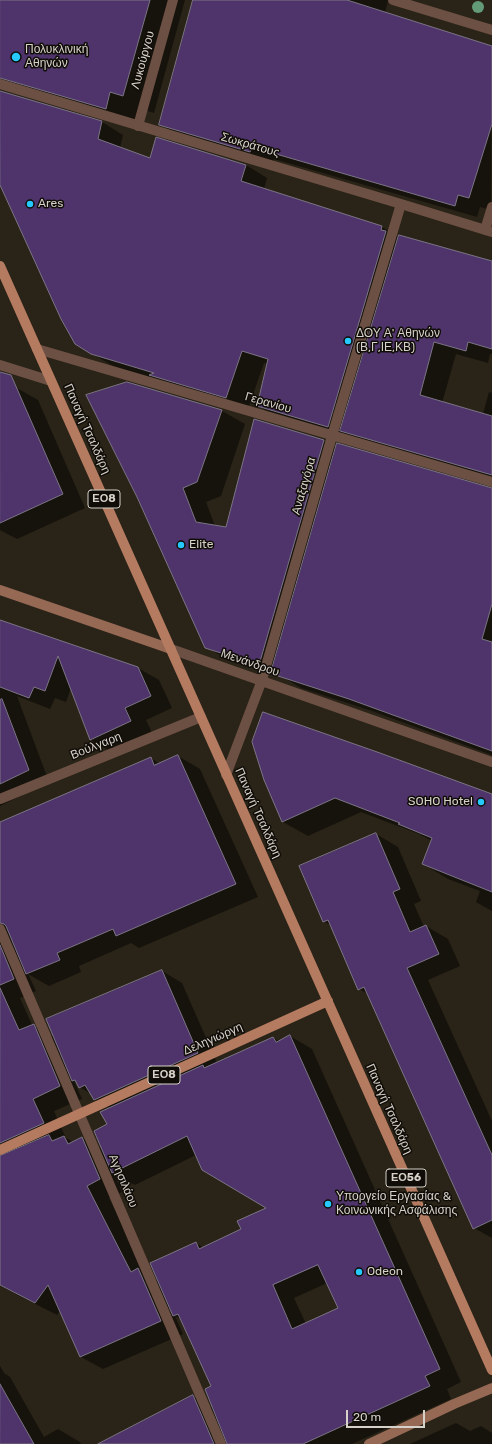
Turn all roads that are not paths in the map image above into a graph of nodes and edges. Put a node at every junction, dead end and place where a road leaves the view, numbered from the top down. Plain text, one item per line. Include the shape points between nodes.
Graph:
1 (173, 0) edge
2 (393, 0) edge
3 (492, 30) edge
4 (0, 84) edge
5 (138, 126) junction
6 (402, 204) junction
7 (492, 207) edge
8 (489, 231) edge
9 (0, 266) edge
10 (37, 349) junction
11 (0, 365) edge
12 (51, 381) junction
13 (332, 436) junction
14 (492, 482) edge
15 (0, 590) edge
16 (171, 649) junction
17 (262, 680) junction
18 (201, 717) junction
19 (492, 762) edge
20 (226, 775) junction
21 (0, 799) edge
22 (0, 929) edge
23 (328, 1002) junction
24 (80, 1113) junction
25 (0, 1150) edge
26 (489, 1354) edge
27 (492, 1370) edge
28 (492, 1388) edge
29 (222, 1444) edge
30 (369, 1444) edge

1 - 5 street, Λυκούργου
2 - 3 street
4 - 5 street, Σωκράτους
5 - 6 street, Σωκράτους
6 - 8 street, Σωκράτους
6 - 13 street, Αναξαγόρα
7 - 8 street
9 - 10 main road, Παναγή Τσαλδάρη / ΕΟ8
10 - 12 main road, Παναγή Τσαλδάρη / ΕΟ8
10 - 13 street, Γερανίου
11 - 12 street
12 - 16 main road, Παναγή Τσαλδάρη / ΕΟ8
13 - 14 street, Γερανίου
13 - 17 street, Αναξαγόρα
15 - 16 street, Μενάνδρου
16 - 17 street, Μενάνδρου
16 - 18 main road, Παναγή Τσαλδάρη / ΕΟ8
17 - 19 street, Μενάνδρου
17 - 20 street, Αναξαγόρα
18 - 20 main road, Παναγή Τσαλδάρη / ΕΟ8
18 - 21 street, Βούλγαρη
20 - 23 main road, Παναγή Τσαλδάρη / ΕΟ8
22 - 24 street, Αγησιλάου
23 - 24 main road, Δεληγιώργη / ΕΟ8
23 - 26 main road, Παναγή Τσαλδάρη / ΕΟ56
24 - 25 main road, Δεληγιώργη / ΕΟ8
24 - 29 street, Αγησιλάου
26 - 27 main road, Παναγή Τσαλδάρη / ΕΟ56
28 - 30 street

